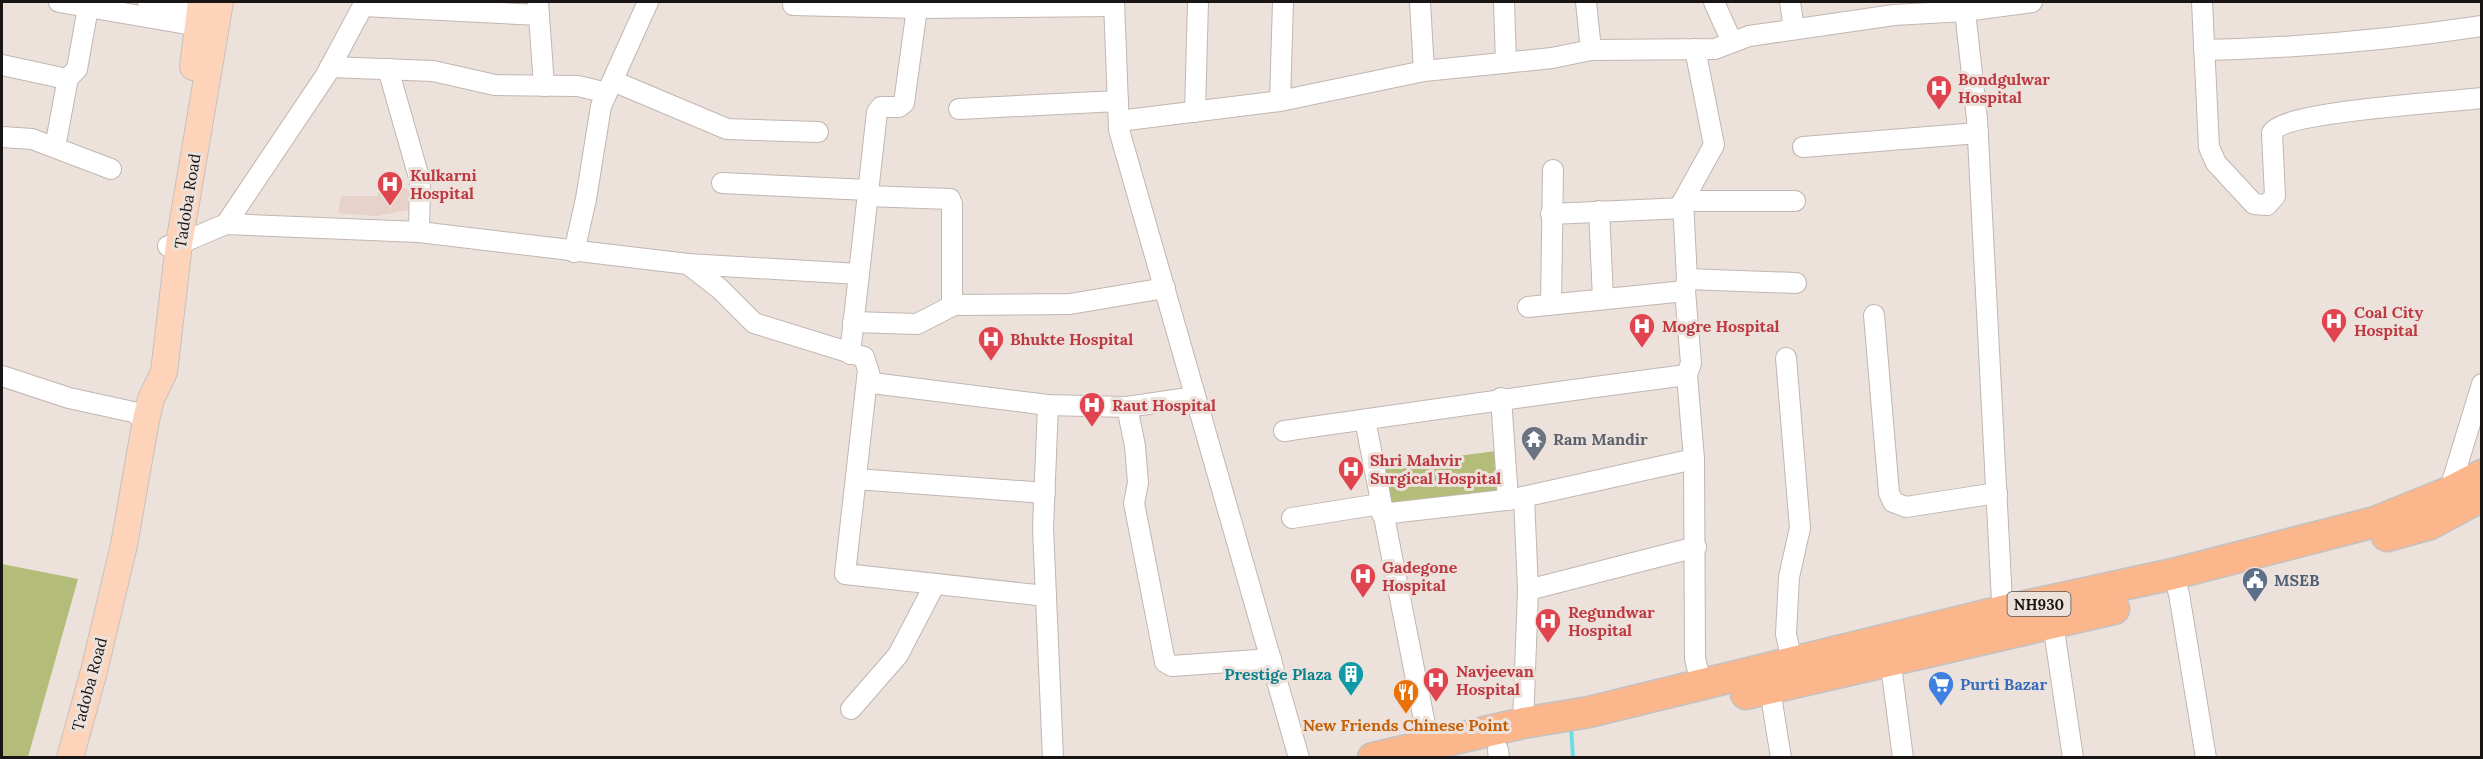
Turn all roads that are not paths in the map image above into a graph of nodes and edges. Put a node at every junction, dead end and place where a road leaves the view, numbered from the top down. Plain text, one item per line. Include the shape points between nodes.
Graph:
1 (59, 2) edge
2 (148, 2) edge
3 (648, 2) edge
4 (1198, 2) edge
5 (1282, 2) edge
6 (1420, 2) edge
7 (1504, 2) edge
8 (1586, 2) edge
9 (1714, 2) edge
10 (1790, 2) edge
11 (2032, 2) edge
12 (2202, 2) edge
13 (88, 4) edge
14 (364, 4) edge
15 (1114, 4) edge
16 (793, 5) dead end
17 (1964, 6) edge
18 (538, 8) edge
19 (917, 8) junction
20 (209, 13) edge
21 (2481, 26) edge
22 (1794, 29) junction
23 (1732, 42) junction
24 (1695, 49) junction
25 (1591, 50) junction
26 (2204, 50) junction
27 (1506, 63) junction
28 (2, 65) edge
29 (330, 67) junction
30 (388, 69) junction
31 (1424, 71) junction
32 (68, 78) junction
33 (544, 86) junction
34 (610, 87) junction
35 (2481, 98) edge
36 (1118, 101) junction
37 (1280, 101) junction
38 (959, 109) dead end
39 (1195, 112) junction
40 (1119, 121) junction
41 (818, 132) dead end
42 (1978, 133) junction
43 (2, 137) edge
44 (55, 147) junction
45 (1803, 147) dead end
46 (111, 169) dead end
47 (1553, 170) dead end
48 (722, 183) dead end
49 (868, 193) junction
50 (1795, 201) dead end
51 (1683, 204) junction
52 (1599, 211) junction
53 (1551, 214) junction
54 (226, 224) junction
55 (419, 232) junction
56 (173, 245) junction
57 (574, 252) junction
58 (688, 264) junction
59 (859, 274) junction
60 (1796, 283) dead end
61 (1686, 285) junction
62 (1165, 288) junction
63 (1603, 299) junction
64 (1551, 304) junction
65 (952, 306) junction
66 (1528, 307) dead end
67 (1874, 315) dead end
68 (854, 322) junction
69 (850, 354) junction
70 (1786, 358) dead end
71 (868, 370) junction
72 (1687, 375) junction
73 (2, 376) edge
74 (2481, 384) edge
75 (1195, 397) junction
76 (1501, 398) junction
77 (1048, 405) junction
78 (1127, 407) junction
79 (148, 410) junction
80 (1365, 420) junction
81 (1284, 431) dead end
82 (1694, 459) junction
83 (2481, 475) edge
84 (856, 479) junction
85 (2449, 492) junction
86 (1045, 493) junction
87 (1997, 493) junction
88 (2481, 496) edge
89 (1516, 499) junction
90 (1381, 509) junction
91 (1292, 518) dead end
92 (1696, 548) junction
93 (935, 584) junction
94 (2176, 584) junction
95 (1528, 590) junction
96 (1046, 596) junction
97 (2114, 598) junction
98 (2003, 623) junction
99 (2053, 623) junction
100 (1889, 650) junction
101 (1271, 659) junction
102 (1780, 661) junction
103 (1698, 674) junction
104 (851, 709) dead end
105 (1602, 718) junction
106 (1541, 726) junction
107 (1429, 745) junction
108 (1499, 754) edge
109 (2072, 757) edge
110 (70, 758) edge
111 (1053, 758) edge
112 (1299, 758) edge
113 (1373, 758) edge
114 (1465, 758) edge
115 (1781, 758) edge
116 (1903, 758) edge
117 (2206, 758) edge

1 - 13 street
2 - 20 street
3 - 34 street
4 - 39 street
5 - 37 street
6 - 31 street
7 - 27 street
8 - 25 street
9 - 23 street
10 - 22 street
11 - 17 street
12 - 26 street
13 - 20 street
13 - 32 street via 77,69
14 - 18 street
14 - 29 street
15 - 19 street
15 - 36 street
16 - 19 street
17 - 22 street
17 - 42 street
18 - 33 street
19 - 49 street via 904,104 878,110
20 - 56 main road, Tadoba Road
21 - 26 street via 2307,47
22 - 23 street
23 - 24 street via 1715,49
24 - 25 street
24 - 51 street via 1714,144
25 - 27 street
26 - 35 street via 2207,138 2212,156 2254,204 2272,201 2275,196 2272,133 2278,126 2334,112
27 - 31 street
28 - 32 street
29 - 30 street
29 - 54 street
30 - 33 street via 439,72 495,85
30 - 55 street via 420,181
31 - 37 street
32 - 44 street
33 - 34 street
34 - 41 street via 727,129
34 - 57 street via 601,106
36 - 38 street
36 - 40 street
37 - 39 street
39 - 40 street
40 - 62 street
42 - 45 street
42 - 87 street
43 - 44 street via 32,139
44 - 46 street
47 - 53 street
48 - 49 street
49 - 59 street
49 - 65 street via 950,198
50 - 51 street
51 - 52 street
51 - 61 street
52 - 53 street
52 - 63 street
53 - 64 street
54 - 55 street
54 - 56 street
55 - 57 street
56 - 79 main road, Tadoba Road via 164,372
57 - 58 street
58 - 59 street
58 - 69 street via 754,323
59 - 68 street
60 - 61 street
61 - 63 street
61 - 72 street via 1691,363
62 - 65 street via 1070,304
62 - 75 street
63 - 64 street
64 - 66 street
65 - 68 street via 921,324
67 - 87 street via 1889,493 1893,502 1906,507
68 - 69 street
69 - 71 street via 864,357
70 - 102 street via 1800,528 1789,578
71 - 77 street via 872,383
71 - 84 street
72 - 76 street
72 - 82 street
73 - 79 street via 69,398 133,412
74 - 85 street
75 - 78 street
75 - 101 street
76 - 80 street
76 - 89 street
77 - 78 street
77 - 86 street
78 - 101 street via 1138,483 1134,503 1165,662 1172,666
79 - 110 main road, Tadoba Road via 124,545
80 - 81 street
80 - 90 street
82 - 89 street
82 - 92 street
83 - 85 highway, NH930
84 - 86 street
84 - 93 street via 845,574
85 - 94 highway, NH930 via 2375,522
86 - 96 street
87 - 98 street
88 - 94 highway, NH930 via 2430,524
89 - 90 street
89 - 95 street
90 - 91 street
90 - 107 street
92 - 95 street
92 - 103 street
93 - 96 street
93 - 104 street via 897,655
94 - 97 highway, NH930
94 - 117 street
95 - 106 street
96 - 111 street
97 - 98 highway, NH930
97 - 99 highway, NH930
98 - 99 highway, NH930
98 - 100 highway, NH930
99 - 109 street
100 - 102 highway, NH930
100 - 116 street
101 - 112 street
102 - 103 highway, NH930
102 - 105 highway, NH930
102 - 115 street
103 - 105 highway, NH930
105 - 106 highway, NH930
106 - 107 highway, NH930
106 - 108 highway, NH930
107 - 113 highway, NH930
108 - 114 highway, NH930

